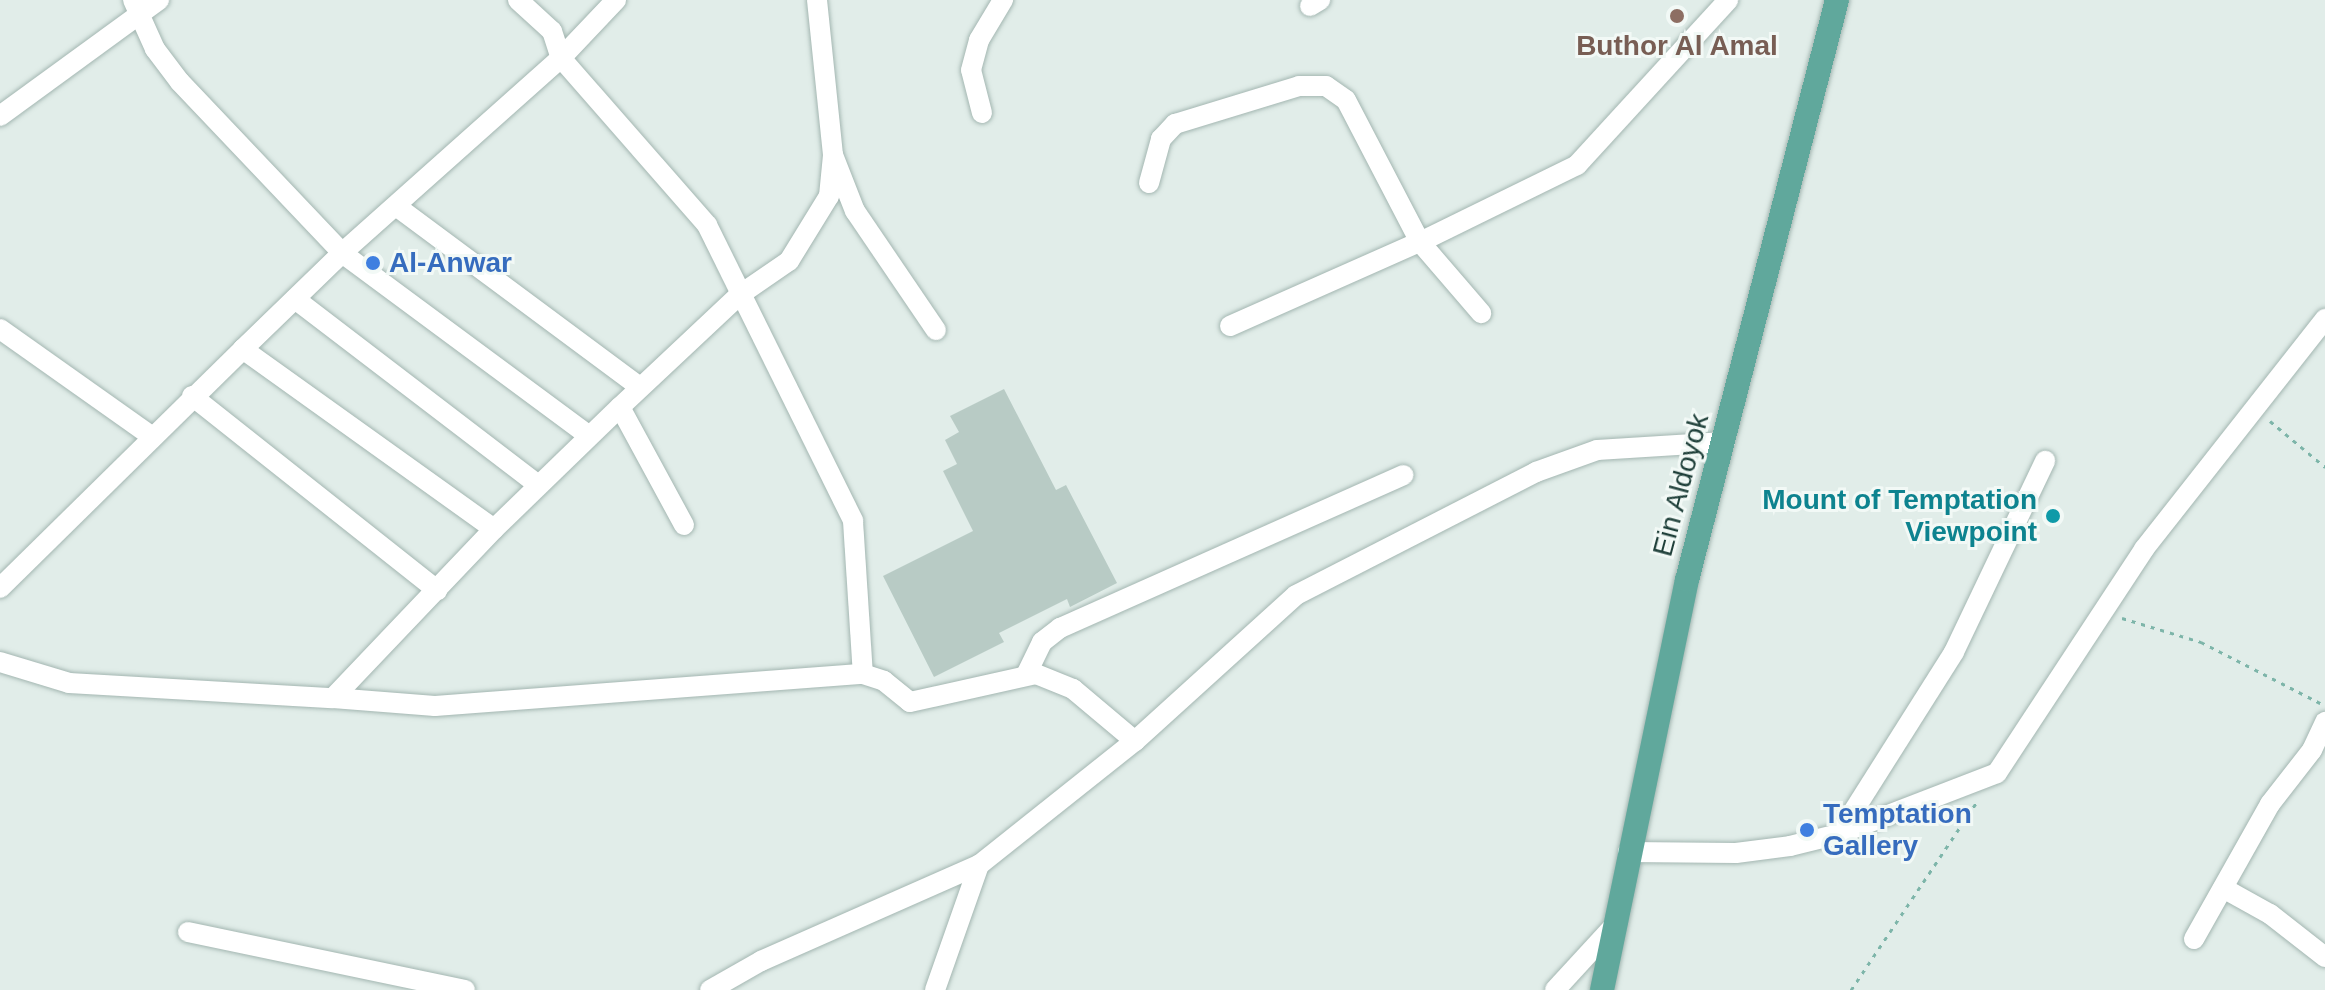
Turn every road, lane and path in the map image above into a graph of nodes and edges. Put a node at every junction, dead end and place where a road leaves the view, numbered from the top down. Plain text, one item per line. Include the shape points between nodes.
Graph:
1 (159, 0) edge
2 (518, 0) edge
3 (616, 0) edge
4 (817, 0) edge
5 (1003, 0) edge
6 (1728, 0) edge
7 (1837, 0) edge
8 (136, 8) edge
9 (561, 58) junction
10 (982, 113) dead end
11 (0, 116) edge
12 (833, 155) junction
13 (1149, 183) dead end
14 (396, 206) junction
15 (1420, 242) junction
16 (342, 253) junction
17 (738, 296) junction
18 (295, 299) junction
19 (1481, 313) dead end
20 (2325, 319) edge
21 (1230, 326) dead end
22 (0, 329) edge
23 (936, 330) dead end
24 (243, 349) junction
25 (638, 386) junction
26 (192, 396) junction
27 (620, 407) junction
28 (2254, 408) junction
29 (151, 436) junction
30 (589, 436) junction
31 (1725, 442) junction
32 (2045, 461) dead end
33 (2325, 467) edge
34 (1403, 475) dead end
35 (538, 485) junction
36 (684, 525) dead end
37 (494, 529) junction
38 (0, 588) edge
39 (437, 590) junction
40 (2102, 615) junction
41 (0, 662) edge
42 (863, 674) junction
43 (1026, 675) junction
44 (333, 698) junction
45 (2325, 705) edge
46 (2325, 722) edge
47 (1135, 741) junction
48 (1997, 773) junction
49 (1839, 834) junction
50 (1628, 852) junction
51 (979, 865) junction
52 (2223, 888) junction
53 (1612, 928) junction
54 (188, 932) dead end
55 (2194, 939) dead end
56 (2325, 957) edge
57 (465, 990) edge
58 (710, 990) edge
59 (935, 990) edge
60 (1555, 990) edge
61 (1602, 990) edge
62 (1851, 990) edge

1 - 8 street
2 - 9 street via 552,31
3 - 9 street
4 - 12 street
5 - 10 street via 979,40 971,70
6 - 15 street via 1577,165
7 - 31 main road, Ein Aldoyok
8 - 11 street
8 - 16 street via 180,82
9 - 14 street
9 - 17 street via 707,225
12 - 17 street via 829,196 789,261
12 - 23 street via 855,211
13 - 15 street via 1161,139 1175,124 1299,86 1326,86 1346,100
14 - 16 street
14 - 25 street
15 - 19 street
15 - 21 street
16 - 18 street
16 - 30 street
17 - 25 street
17 - 42 street via 853,521
18 - 24 street
18 - 35 street
20 - 28 street
22 - 29 street
24 - 26 street
24 - 37 street
25 - 27 street
26 - 29 street
26 - 39 street
27 - 30 street
27 - 36 street
28 - 33 path
28 - 40 street via 2144,549
29 - 38 street
30 - 35 street
31 - 47 street via 1597,450 1536,472 1296,595
31 - 50 main road, Ein Aldoyok via 1687,580
32 - 49 street via 1954,652
34 - 43 street via 1079,617 1042,642
35 - 37 street
37 - 39 street
39 - 44 street
40 - 45 path via 2201,642
40 - 48 street
41 - 44 street via 69,683
42 - 43 street via 884,681 910,702
42 - 44 street via 435,706
43 - 47 street via 1073,689
46 - 52 street
47 - 51 street
48 - 49 street
48 - 62 path
49 - 50 street via 1736,853
50 - 53 main road, Ein Aldoyok
51 - 58 street via 761,961
51 - 59 street
52 - 55 street
52 - 56 street via 2270,914
53 - 60 street
53 - 61 main road, Ein Aldoyok
54 - 57 street

